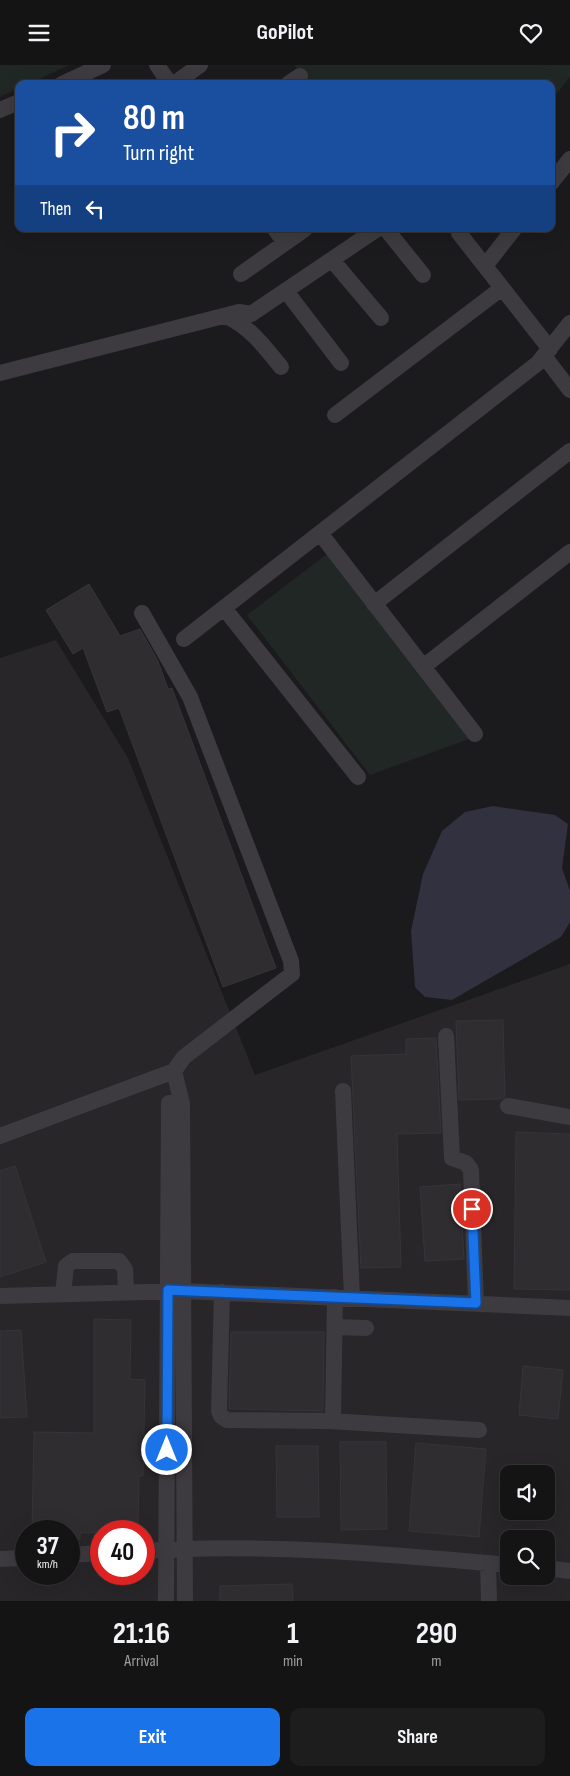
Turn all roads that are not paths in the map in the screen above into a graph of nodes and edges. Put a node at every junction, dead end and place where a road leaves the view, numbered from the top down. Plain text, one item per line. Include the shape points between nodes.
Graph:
1 (104, 65) edge
2 (157, 65) edge
3 (200, 65) edge
4 (71, 80) edge
5 (169, 80) edge
6 (178, 80) edge
7 (15, 104) edge
8 (0, 110) edge
9 (570, 159) edge
10 (555, 178) edge
11 (277, 232) edge
12 (301, 232) edge
13 (373, 232) edge
14 (388, 232) edge
15 (512, 232) edge
16 (459, 233) dead end
17 (285, 243) junction
18 (332, 260) junction
19 (485, 266) junction
20 (241, 274) dead end
21 (423, 275) dead end
22 (502, 288) junction
23 (286, 291) junction
24 (226, 316) junction
25 (381, 318) dead end
26 (570, 323) edge
27 (546, 352) junction
28 (340, 363) dead end
29 (281, 367) dead end
30 (0, 373) edge
31 (570, 390) edge
32 (335, 415) dead end
33 (570, 451) edge
34 (320, 533) junction
35 (570, 552) edge
36 (374, 604) junction
37 (224, 608) junction
38 (142, 613) dead end
39 (184, 639) dead end
40 (423, 667) junction
41 (475, 735) dead end
42 (358, 777) dead end
43 (446, 1036) dead end
44 (174, 1071) junction
45 (343, 1091) dead end
46 (508, 1106) dead end
47 (570, 1117) edge
48 (0, 1136) edge
49 (176, 1290) junction
50 (126, 1291) junction
51 (222, 1292) junction
52 (63, 1294) junction
53 (0, 1296) edge
54 (336, 1297) junction
55 (352, 1298) junction
56 (476, 1303) junction
57 (570, 1308) edge
58 (335, 1327) junction
59 (366, 1328) dead end
60 (329, 1421) junction
61 (479, 1430) dead end
62 (185, 1547) junction
63 (166, 1549) junction
64 (155, 1550) edge
65 (15, 1558) edge
66 (0, 1559) edge
67 (488, 1563) junction
68 (500, 1564) edge
69 (555, 1570) edge
70 (570, 1571) edge
71 (166, 1601) edge
72 (185, 1601) edge
73 (489, 1601) edge

1 - 4 street
2 - 5 street
3 - 6 street
7 - 8 street
9 - 10 street
11 - 17 street
12 - 17 street
13 - 18 street
14 - 21 street
15 - 19 street
16 - 19 street
17 - 20 street
18 - 23 street
18 - 25 street
19 - 22 street
22 - 27 street
22 - 32 street
23 - 24 street via 251,314
23 - 28 street
24 - 29 street via 242,323
24 - 30 street
26 - 27 street
27 - 31 street
27 - 34 street via 538,363
33 - 36 street
34 - 36 street
34 - 37 street
35 - 40 street
36 - 40 street
37 - 39 street
37 - 42 street
38 - 44 street via 190,697 290,961 292,974 184,1057
40 - 41 street
43 - 56 street via 452,1158 466,1163 471,1170
44 - 48 street
44 - 49 street
45 - 55 street
46 - 47 street
49 - 50 street
49 - 51 street
49 - 62 street
49 - 63 street
50 - 52 street
50 - 52 street via 125,1269 119,1261 73,1261 66,1266
51 - 54 street
51 - 60 street via 219,1411 224,1419
52 - 53 street
54 - 55 street
54 - 58 street
55 - 56 street
56 - 57 street
58 - 59 street
58 - 60 street via 334,1414
60 - 61 street
62 - 63 street
62 - 67 street via 264,1548
62 - 72 street
63 - 64 street
63 - 71 street
65 - 66 street
67 - 68 street
67 - 73 street
69 - 70 street

